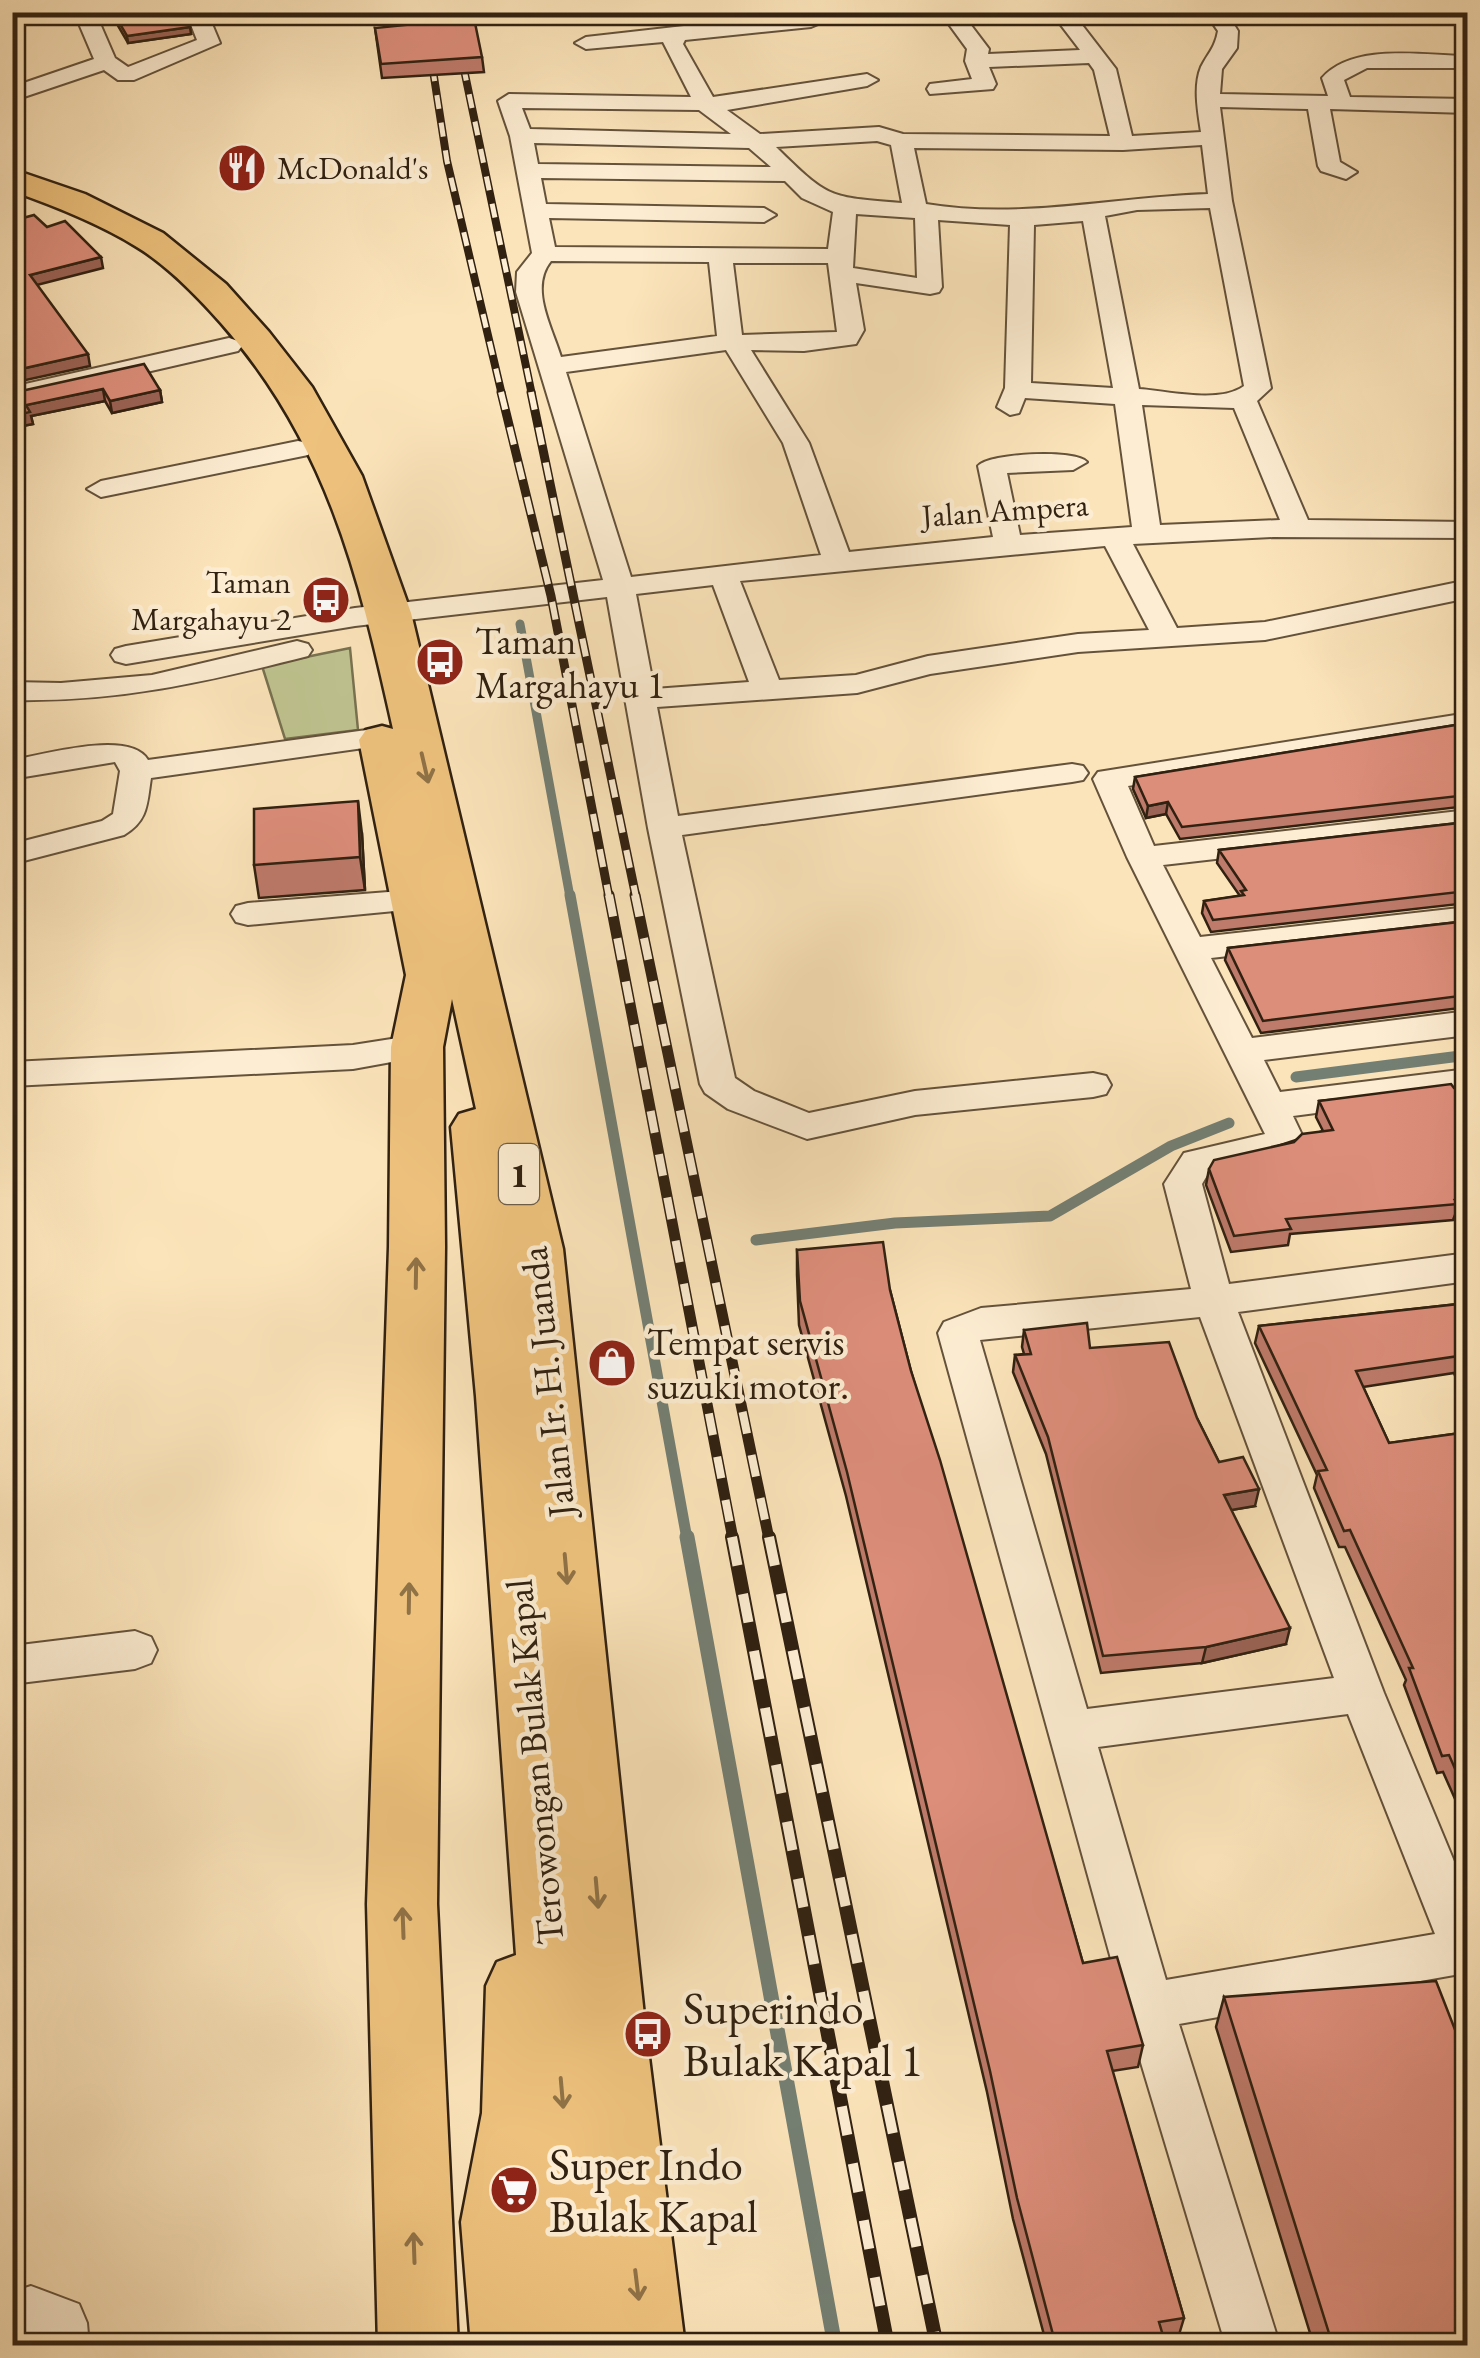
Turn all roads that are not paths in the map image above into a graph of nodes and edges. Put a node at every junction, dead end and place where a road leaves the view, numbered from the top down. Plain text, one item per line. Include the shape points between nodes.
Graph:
1 (84, 12) edge
2 (196, 12) edge
3 (820, 12) edge
4 (950, 12) edge
5 (1061, 12) edge
6 (1215, 12) edge
7 (683, 25) edge
8 (586, 43) dead end
9 (1092, 56) junction
10 (976, 61) junction
11 (106, 62) junction
12 (1468, 62) edge
13 (867, 80) dead end
14 (938, 88) dead end
15 (12, 95) edge
16 (1208, 100) junction
17 (1330, 104) junction
18 (706, 105) junction
19 (1468, 106) edge
20 (521, 136) junction
21 (1214, 138) junction
22 (754, 141) junction
23 (901, 141) junction
24 (1123, 143) junction
25 (528, 171) junction
26 (1346, 172) dead end
27 (764, 174) junction
28 (790, 174) junction
29 (30, 192) edge
30 (1220, 202) junction
31 (845, 206) junction
32 (921, 210) junction
33 (537, 211) junction
34 (1093, 213) junction
35 (764, 215) junction
36 (1022, 218) junction
37 (765, 253) junction
38 (544, 254) junction
39 (720, 254) junction
40 (841, 265) junction
41 (732, 342) junction
42 (229, 346) junction
43 (551, 366) junction
44 (12, 395) edge
45 (1128, 399) junction
46 (1243, 399) junction
47 (298, 449) junction
48 (1073, 462) dead end
49 (101, 489) dead end
50 (1298, 530) junction
51 (1468, 530) edge
52 (1147, 536) junction
53 (1114, 537) junction
54 (1008, 544) junction
55 (836, 558) junction
56 (724, 574) junction
57 (620, 587) junction
58 (1468, 590) edge
59 (370, 622) junction
60 (1166, 636) junction
61 (126, 655) dead end
62 (12, 690) edge
63 (768, 692) junction
64 (640, 699) junction
65 (1468, 703) edge
66 (1468, 722) edge
67 (382, 737) junction
68 (12, 770) edge
69 (136, 771) junction
70 (1090, 776) junction
71 (1468, 820) edge
72 (664, 828) junction
73 (12, 854) edge
74 (1143, 857) junction
75 (433, 891) junction
76 (248, 914) dead end
77 (1468, 918) edge
78 (1189, 949) junction
79 (431, 974) junction
80 (1468, 1023) edge
81 (1242, 1051) junction
82 (385, 1053) junction
83 (12, 1074) edge
84 (1468, 1080) edge
85 (1093, 1086) dead end
86 (1271, 1106) junction
87 (1468, 1267) edge
88 (1214, 1300) junction
89 (135, 1650) dead end
90 (12, 1665) edge
91 (1362, 1693) junction
92 (1070, 1731) junction
93 (1467, 1954) edge
94 (1149, 2006) junction
95 (12, 2319) edge
96 (62, 2346) edge
97 (418, 2346) edge
98 (512, 2346) edge
99 (584, 2346) edge
100 (645, 2346) edge
101 (1253, 2346) edge

1 - 11 street
2 - 11 street via 209,44 126,74
3 - 7 street via 811,21
4 - 10 street via 978,49
5 - 9 street
6 - 16 street via 1228,31 1226,48 1211,69
7 - 8 street
7 - 18 street via 672,44
9 - 10 street
9 - 24 street via 1112,84
10 - 14 street via 985,84
11 - 15 street
12 - 17 street via 1353,65 1333,78
13 - 18 street
16 - 17 street
16 - 21 street
17 - 19 street
17 - 26 street via 1330,166
18 - 20 street via 509,101
18 - 22 street
20 - 22 street
20 - 25 street
21 - 24 street
21 - 30 street
22 - 23 street via 879,134
22 - 28 street
23 - 24 street
23 - 32 street
25 - 27 street
25 - 33 street
27 - 28 street
27 - 35 street
28 - 31 street via 823,202
29 - 42 highway, Jalan Ir. H. Juanda / 1 via 159,270
29 - 59 highway, Jalan Ir. H. Juanda / 1 via 151,240 256,340 293,387 334,460
30 - 34 street via 1137,203
30 - 46 street via 1258,388
31 - 32 street
31 - 40 street
32 - 36 street
32 - 40 street via 930,287
33 - 35 street
33 - 38 street
34 - 36 street
34 - 45 street
35 - 37 street
36 - 45 street via 1014,398
37 - 39 street
37 - 40 street
38 - 39 street
38 - 43 street via 529,272 528,292
39 - 41 street
40 - 41 street via 847,338
41 - 43 street
41 - 55 street via 796,443
42 - 44 street
42 - 47 highway, Jalan Ir. H. Juanda / 1
43 - 57 street
45 - 46 street
45 - 52 street
46 - 50 street
47 - 49 street
47 - 59 highway, Jalan Ir. H. Juanda / 1
48 - 54 street via 992,466
50 - 51 street, Jalan Ampera
50 - 52 street, Jalan Ampera
52 - 53 street, Jalan Ampera
53 - 54 street, Jalan Ampera
53 - 60 street
54 - 55 street, Jalan Ampera
55 - 56 street, Jalan Ampera
56 - 57 street, Jalan Ampera
56 - 63 street
57 - 59 street, Jalan Ampera
57 - 64 street
58 - 60 street via 1265,631
59 - 61 street
59 - 62 street via 152,684
59 - 67 highway, Jalan Ir. H. Juanda / 1
59 -> 75 highway, Jalan Ir. H. Juanda / 1
60 - 63 street via 1078,643 928,665 857,684
63 - 64 street
64 - 72 street
65 - 70 street via 1182,745 1121,758
66 - 70 street
67 - 69 street
67 - 75 highway, Jalan Ir. H. Juanda / 1
68 - 69 street via 119,752 132,758
69 - 73 street via 128,819
70 - 72 street
70 - 74 street
71 - 74 street
72 - 85 street via 718,1084 741,1100 806,1126 915,1104
74 - 78 street
75 - 76 street
75 - 79 highway, Jalan Ir. H. Juanda / 1
75 -> 99 highway, Terowongan Bulak Kapal / 1 via 506,1396
75 -> 100 highway, Jalan Ir. H. Juanda / 1 via 535,1249
77 - 78 street
78 - 81 street
79 - 82 highway, Jalan Ir. H. Juanda / 1
79 - 98 highway, Terowongan Bulak Kapal / 1 via 479,1243 499,1413 523,2013 519,2113 500,2222
80 - 81 street
81 - 86 street
82 - 83 street
97 -> 82 highway, Jalan Ir. H. Juanda / 1 via 402,1904 417,1247
84 - 86 street
86 - 88 street via 1282,1141 1197,1162 1183,1184
87 - 88 street
88 - 91 street
88 - 92 street via 981,1322 958,1333
89 - 90 street
91 - 92 street
91 - 93 street
92 - 94 street
93 - 94 street
94 - 101 street
95 - 96 street via 32,2312 60,2323

